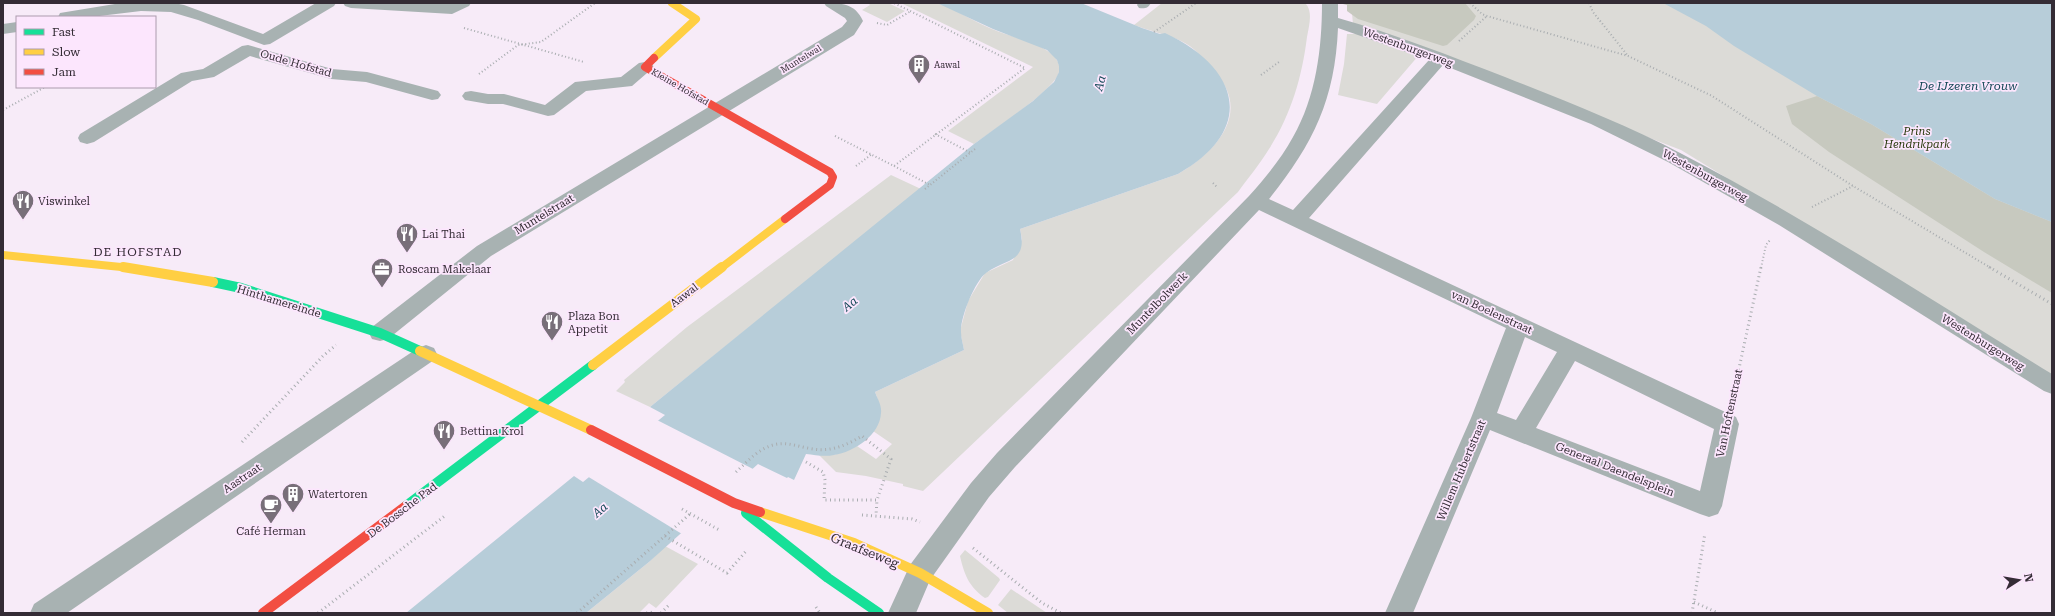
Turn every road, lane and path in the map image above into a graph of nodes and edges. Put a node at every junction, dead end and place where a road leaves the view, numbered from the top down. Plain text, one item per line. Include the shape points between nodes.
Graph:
1 (328, 3) edge
2 (351, 3) edge
3 (595, 3) edge
4 (672, 3) edge
5 (832, 3) edge
6 (894, 3) edge
7 (1196, 3) edge
8 (1470, 3) edge
9 (1589, 3) edge
10 (190, 6) edge
11 (458, 6) edge
12 (911, 11) junction
13 (1330, 12) edge
14 (71, 16) edge
15 (1487, 16) junction
16 (855, 21) junction
17 (16, 27) edge
18 (3, 29) edge
19 (1154, 32) dead end
20 (264, 40) junction
21 (523, 43) junction
22 (248, 50) junction
23 (1628, 56) junction
24 (1440, 58) junction
25 (1279, 62) dead end
26 (588, 63) dead end
27 (645, 67) junction
28 (1261, 75) dead end
29 (475, 77) dead end
30 (43, 88) edge
31 (432, 95) dead end
32 (471, 96) dead end
33 (718, 109) junction
34 (3, 110) edge
35 (935, 134) junction
36 (835, 136) dead end
37 (87, 138) dead end
38 (975, 150) dead end
39 (971, 153) junction
40 (894, 166) junction
41 (1213, 184) dead end
42 (930, 185) junction
43 (1853, 186) junction
44 (1218, 188) dead end
45 (925, 189) dead end
46 (1256, 201) junction
47 (1296, 219) junction
48 (1786, 220) junction
49 (3, 255) edge
50 (2052, 304) edge
51 (1518, 324) junction
52 (380, 332) junction
53 (1571, 348) junction
54 (426, 354) junction
55 (2052, 385) edge
56 (539, 405) junction
57 (1483, 418) junction
58 (1727, 424) junction
59 (1521, 432) junction
60 (867, 440) dead end
61 (806, 462) dead end
62 (877, 500) junction
63 (734, 504) junction
64 (1709, 506) junction
65 (876, 515) dead end
66 (666, 536) dead end
67 (749, 547) dead end
68 (992, 562) dead end
69 (920, 573) junction
70 (1694, 602) junction
71 (670, 604) dead end
72 (52, 608) edge
73 (263, 613) edge
74 (647, 613) edge
75 (652, 613) edge
76 (662, 613) edge
77 (879, 613) edge
78 (902, 613) edge
79 (988, 613) edge
80 (1061, 613) edge
81 (1398, 613) edge
82 (1692, 613) edge
83 (1718, 613) edge

1 - 20 street
2 - 11 street
3 - 21 path via 542,42
4 - 27 street, Kleine Hofstad via 696,19
5 - 16 street via 848,11
6 - 12 path
7 - 19 path
8 - 15 path
9 - 23 path via 1593,12
10 - 14 street via 140,7
10 - 20 street
11 - 21 path via 452,25
12 - 16 path via 887,24
12 - 35 path via 1025,68
13 - 24 street, Westenburgerweg via 1366,32
13 - 46 street, Muntelbolwerk via 1320,90 1304,136
15 - 23 path
15 - 24 path
16 - 33 street, Muntelwal via 848,31
17 - 18 street
20 - 22 street
21 - 26 path
21 - 29 path
22 - 31 street, Oude Hofstad via 331,74 367,77
22 - 37 street, Oude Hofstad via 208,73 187,77
23 - 43 path via 1712,96
24 - 47 street
24 - 48 street, Westenburgerweg via 1598,120 1675,158
25 - 28 path
27 - 32 street via 626,82 581,86 548,111 504,99
27 - 33 street, Kleine Hofstad
30 - 34 path
33 - 52 street, Muntelstraat via 484,250
33 - 56 street, Aawal via 830,172 833,177 830,185
35 - 39 path
35 - 40 path
36 - 40 path
38 - 39 path
39 - 42 path
40 - 42 path
41 - 44 path
42 - 45 path
43 - 48 path
43 - 50 path
46 - 47 street, van Boelenstraat
46 - 69 street, Muntelbolwerk via 1006,460 980,490
47 - 51 street, van Boelenstraat
48 - 55 street, Westenburgerweg
48 - 58 path, Van Hoftenstraat via 1766,245
49 - 52 street, Hinthamereinde via 124,266 178,274 241,288
51 - 53 street, van Boelenstraat
51 - 57 street, Willem Hubertstraat
52 - 54 street, Hinthamereinde
53 - 58 street, van Boelenstraat
53 - 59 street
54 - 56 street, Hinthamereinde
54 - 72 street, Aastraat
56 - 63 street, Graafseweg
56 - 73 street, De Bossche Pad
57 - 59 street, Generaal Daendelsplein
57 - 81 street, Willem Hubertstraat
58 - 64 street, Van Hoftenstraat
59 - 64 street, Generaal Daendelsplein
60 - 62 path via 891,459
61 - 62 path via 820,467 824,472 824,500
62 - 65 path
63 - 69 street, Graafseweg via 854,543
63 - 77 street, Graafseweg via 828,578
64 - 70 path
66 - 67 path via 726,572
68 - 80 path via 1042,603
69 - 78 street, Muntelbolwerk
69 - 79 street, Graafseweg
70 - 82 path
70 - 83 path
71 - 76 path
74 - 75 path

